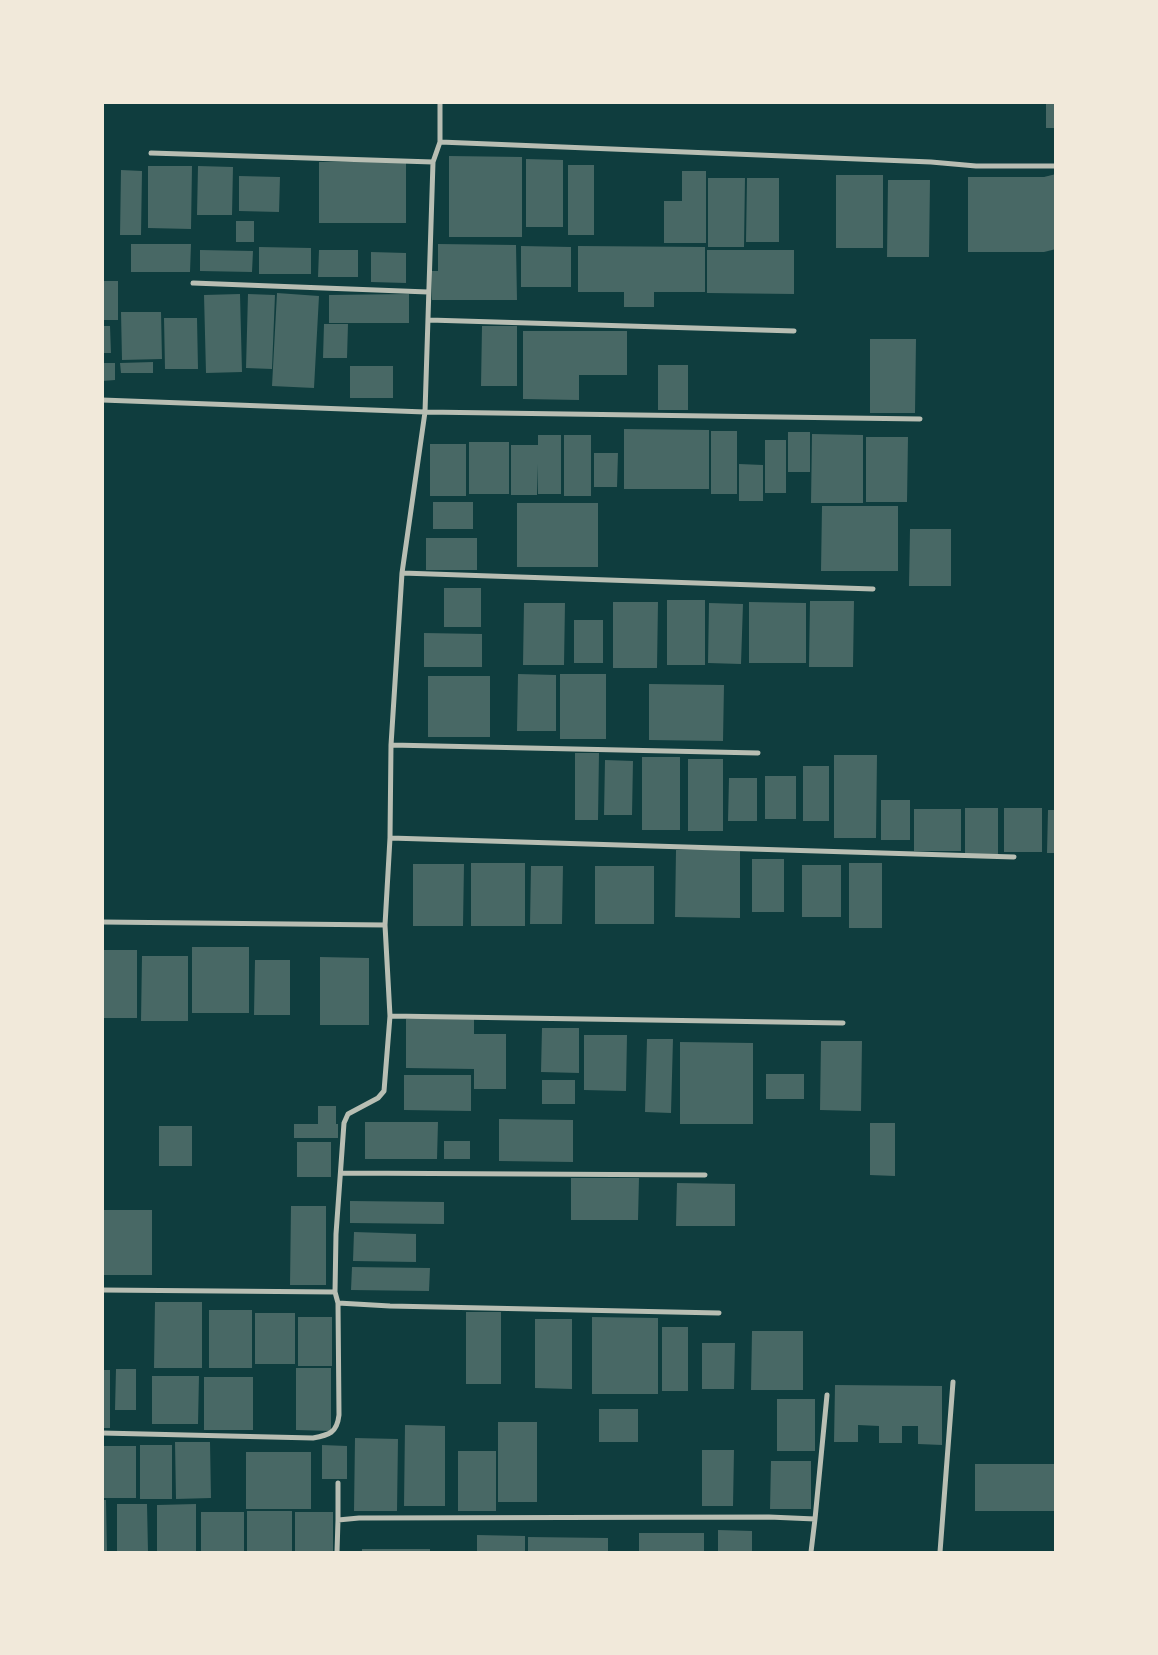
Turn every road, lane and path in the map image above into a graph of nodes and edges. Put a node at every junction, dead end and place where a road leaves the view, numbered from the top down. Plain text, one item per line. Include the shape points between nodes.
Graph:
1 (440, 102) edge
2 (440, 142) junction
3 (151, 153) dead end
4 (433, 162) junction
5 (1056, 166) edge
6 (193, 283) dead end
7 (428, 292) junction
8 (429, 320) junction
9 (794, 331) dead end
10 (102, 400) edge
11 (425, 412) junction
12 (920, 419) dead end
13 (402, 573) junction
14 (874, 588) dead end
15 (391, 745) junction
16 (758, 753) dead end
17 (390, 838) junction
18 (1014, 857) dead end
19 (102, 922) edge
20 (385, 925) junction
21 (390, 1016) junction
22 (843, 1023) dead end
23 (340, 1172) junction
24 (705, 1174) dead end
25 (102, 1290) edge
26 (335, 1292) junction
27 (338, 1303) junction
28 (720, 1313) dead end
29 (953, 1382) dead end
30 (827, 1395) dead end
31 (102, 1432) edge
32 (338, 1483) dead end
33 (338, 1520) junction
34 (815, 1520) junction
35 (337, 1552) edge
36 (811, 1552) edge
37 (940, 1552) edge

1 - 2 street
2 - 4 street
2 - 5 street via 976,166
3 - 4 street
4 - 7 street
6 - 7 street
7 - 8 street
8 - 9 street
8 - 11 street
10 - 11 street
11 - 12 street
11 - 13 street
13 - 14 street
13 - 15 street
15 - 16 street
15 - 17 street
17 - 18 street
17 - 20 street
19 - 20 street
20 - 21 street
21 - 22 street
21 - 23 street via 384,1091 378,1098 348,1114 344,1123
23 - 24 street
23 - 26 street
25 - 26 street
26 - 27 street
27 - 28 street
27 - 31 street via 339,1414 338,1424 327,1435 313,1438
29 - 37 street
30 - 34 street
32 - 33 street
33 - 34 street via 769,1517
33 - 35 street
34 - 36 street

